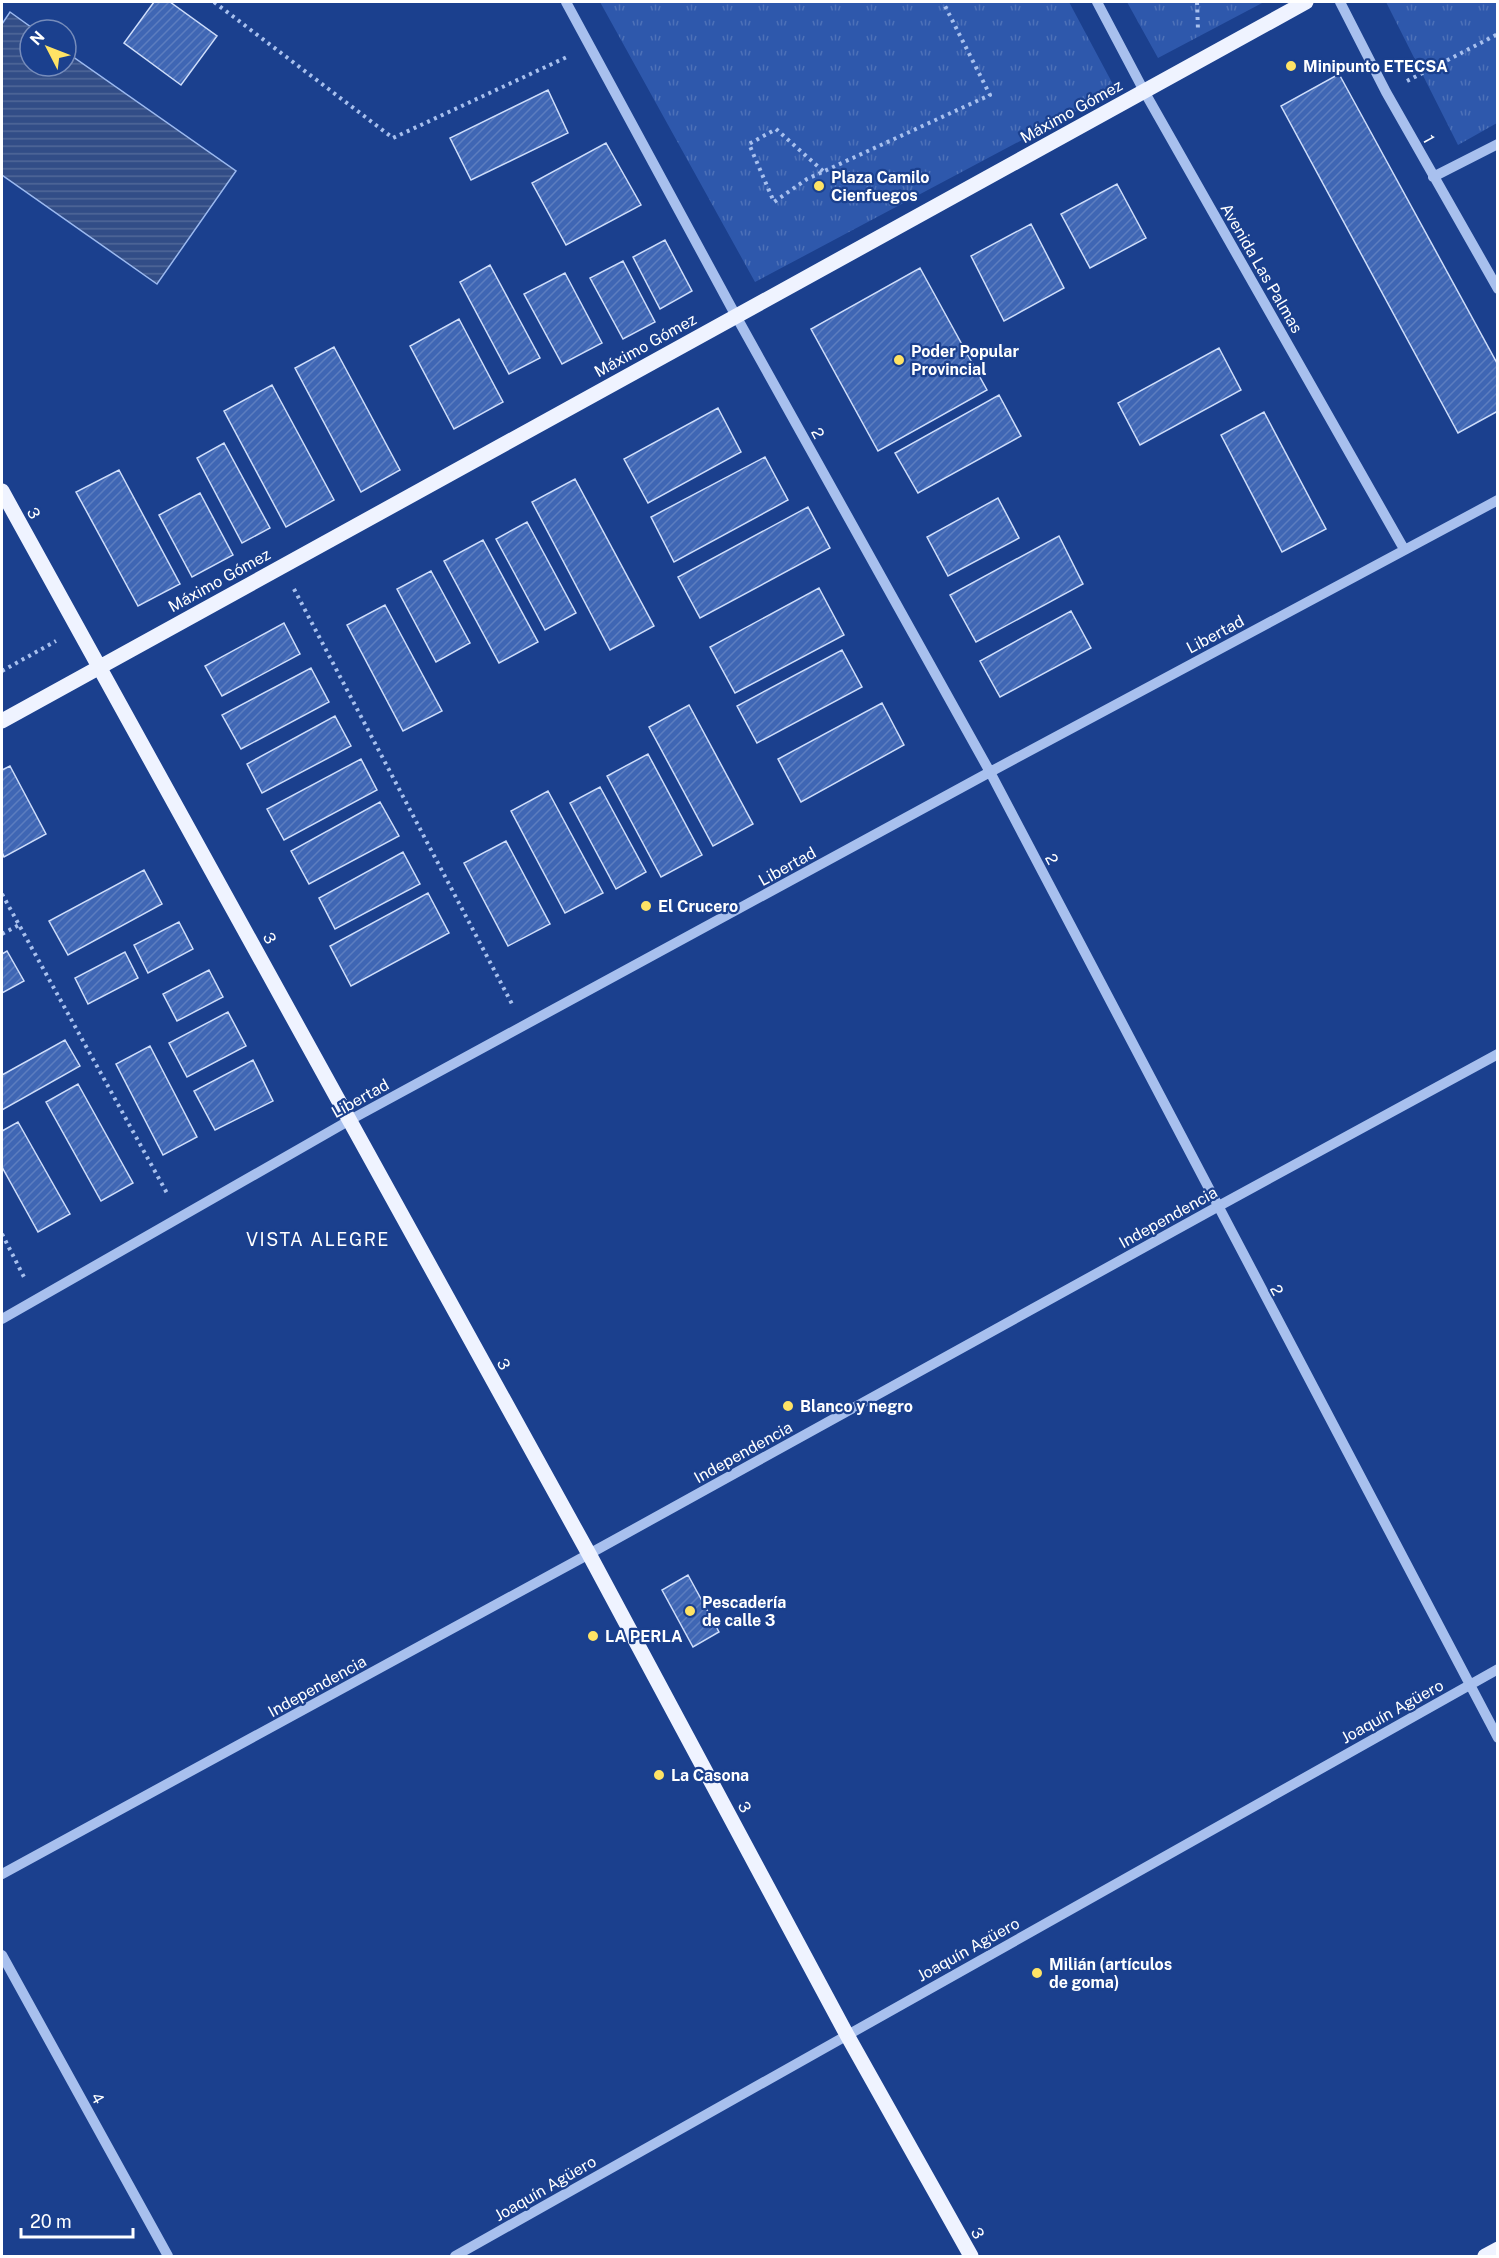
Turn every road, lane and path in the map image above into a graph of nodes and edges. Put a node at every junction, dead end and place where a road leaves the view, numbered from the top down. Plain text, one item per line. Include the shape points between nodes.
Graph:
1 (214, 2) edge
2 (566, 2) edge
3 (943, 2) edge
4 (1097, 2) edge
5 (1306, 2) edge
6 (1340, 2) edge
7 (1497, 34) edge
8 (589, 47) junction
9 (1144, 91) junction
10 (1386, 92) junction
11 (1497, 144) edge
12 (823, 171) junction
13 (1433, 177) junction
14 (1497, 289) edge
15 (736, 316) junction
16 (2, 491) edge
17 (1497, 500) edge
18 (1404, 549) junction
19 (282, 566) junction
20 (78, 629) junction
21 (99, 667) junction
22 (2, 671) edge
23 (2, 721) edge
24 (990, 772) junction
25 (2, 894) edge
26 (19, 925) junction
27 (2, 934) edge
28 (524, 1026) junction
29 (1497, 1054) edge
30 (350, 1120) junction
31 (1216, 1207) junction
32 (180, 1217) junction
33 (2, 1234) edge
34 (36, 1299) junction
35 (2, 1318) edge
36 (589, 1554) junction
37 (1497, 1669) edge
38 (1469, 1685) junction
39 (1497, 1738) edge
40 (2, 1874) edge
41 (2, 1955) edge
42 (847, 2035) junction
43 (1497, 2249) edge
44 (168, 2256) edge
45 (455, 2256) edge
46 (971, 2256) edge
47 (1485, 2256) edge

1 - 8 path via 393,138
2 - 8 street, 2
3 - 12 path via 990,95
4 - 9 street, Avenida Las Palmas
5 - 9 main road, Máximo Gómez
6 - 10 street, 1
7 - 10 path
8 - 15 street, 2
9 - 15 main road, Máximo Gómez
9 - 18 street, Avenida Las Palmas
10 - 13 street, 1
11 - 13 street
12 - 12 path via 774,202 749,144 776,129
13 - 14 street, 1
15 - 19 main road, Máximo Gómez
15 - 24 street, 2
16 - 20 main road, 3
17 - 18 street, Libertad
18 - 24 street, Libertad
19 - 21 main road, Máximo Gómez
19 - 28 path
20 - 21 main road, 3
20 - 22 path
21 - 23 main road, Máximo Gómez
21 - 30 main road, 3
24 - 28 street, Libertad
24 - 31 street, 2
25 - 26 path
26 - 27 path
26 - 32 path
28 - 30 street, Libertad
29 - 31 street, Independencia
30 - 32 street, Libertad
30 - 36 main road, 3
31 - 36 street, Independencia
31 - 38 street, 2
32 - 34 street, Libertad
33 - 34 path
34 - 35 street, Libertad
36 - 40 street, Independencia
36 - 42 main road, 3
37 - 38 street, Joaquín Agüero
38 - 39 street, 2
38 - 42 street, Joaquín Agüero
41 - 44 street, 4
42 - 45 street, Joaquín Agüero
42 - 46 main road, 3
43 - 47 main road

